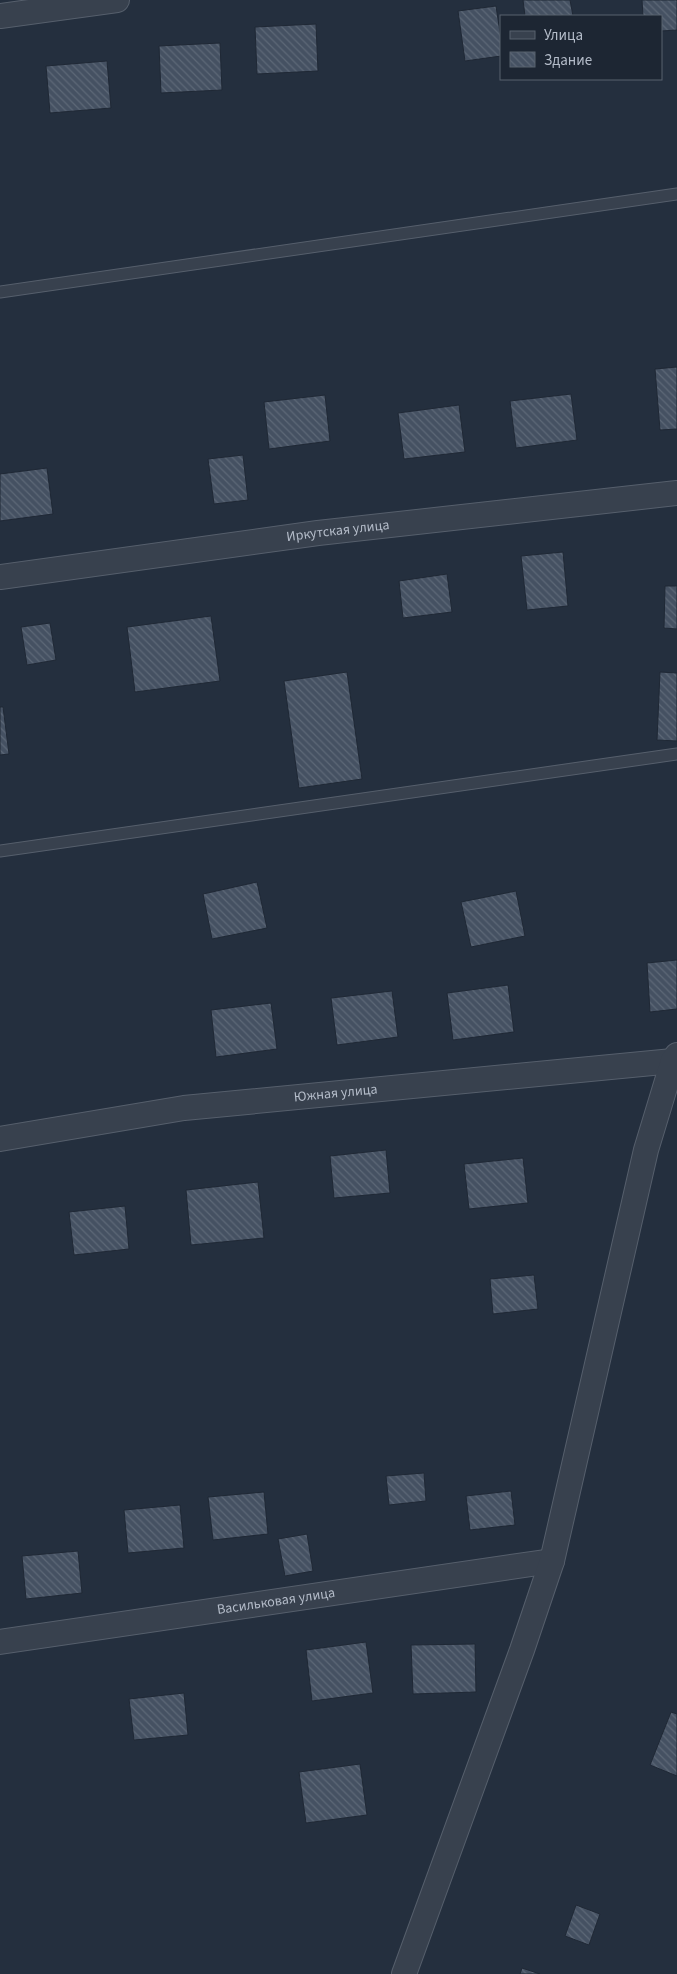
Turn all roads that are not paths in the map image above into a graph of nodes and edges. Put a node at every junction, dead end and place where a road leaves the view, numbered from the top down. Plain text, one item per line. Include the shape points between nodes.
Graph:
1 (116, 0) edge
2 (0, 16) edge
3 (677, 194) edge
4 (0, 292) edge
5 (677, 493) edge
6 (0, 577) edge
7 (677, 754) edge
8 (0, 851) edge
9 (675, 1058) edge
10 (0, 1139) edge
11 (552, 1561) junction
12 (0, 1642) edge
13 (404, 1974) edge

1 - 2 street
3 - 4 lane
5 - 6 street, Иркутская улица via 318,533
7 - 8 lane
9 - 10 street, Южная улица via 184,1108
9 - 11 street via 646,1150
11 - 12 street, Васильковая улица
11 - 13 street

